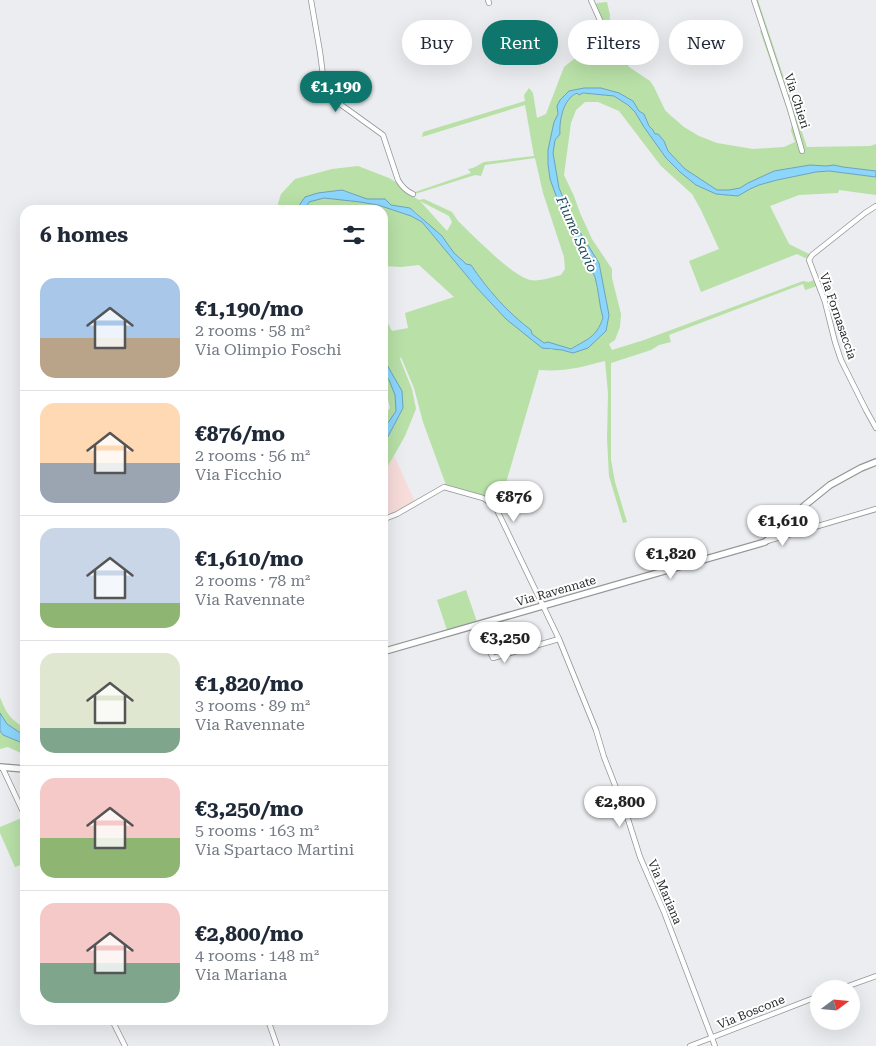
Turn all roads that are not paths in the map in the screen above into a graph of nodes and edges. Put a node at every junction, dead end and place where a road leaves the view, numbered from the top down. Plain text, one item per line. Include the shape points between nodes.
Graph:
1 (311, 0) edge
2 (591, 0) edge
3 (754, 0) edge
4 (600, 20) edge
5 (802, 151) dead end
6 (413, 194) dead end
7 (876, 206) edge
8 (876, 428) edge
9 (876, 462) edge
10 (876, 509) edge
11 (388, 518) edge
12 (784, 526) junction
13 (797, 533) junction
14 (765, 542) junction
15 (543, 605) junction
16 (477, 624) junction
17 (559, 639) junction
18 (388, 650) edge
19 (1, 767) edge
20 (20, 769) edge
21 (20, 806) edge
22 (876, 976) edge
23 (860, 982) edge
24 (810, 1000) edge
25 (114, 1025) edge
26 (270, 1025) edge
27 (712, 1038) junction
28 (124, 1046) edge
29 (277, 1046) edge
30 (690, 1046) edge
31 (716, 1046) edge

1 - 6 street via 325,91 383,135 398,180 407,192
2 - 4 street
3 - 5 street, Via Chieri
7 - 8 street, Via Fornasaccia via 812,254 809,260 841,360
9 - 12 main road, Via Ravennate via 830,485
10 - 13 street, Via Ravennate
11 - 15 street, Via Mariana via 444,486 483,498 495,506
12 - 13 street
12 - 14 main road, Via Ravennate
13 - 14 street, Via Ravennate
14 - 15 main road, Via Ravennate
15 - 16 main road, Via Ravennate
15 - 17 street, Via Mariana
16 - 17 street via 493,658
16 - 18 main road, Via Ravennate
17 - 27 street, Via Mariana
19 - 20 main road
19 - 21 street
22 - 23 street
24 - 27 street, Via Boscone
25 - 28 street
26 - 29 street
27 - 30 street, Via Boscone
27 - 31 street, Via Mariana

